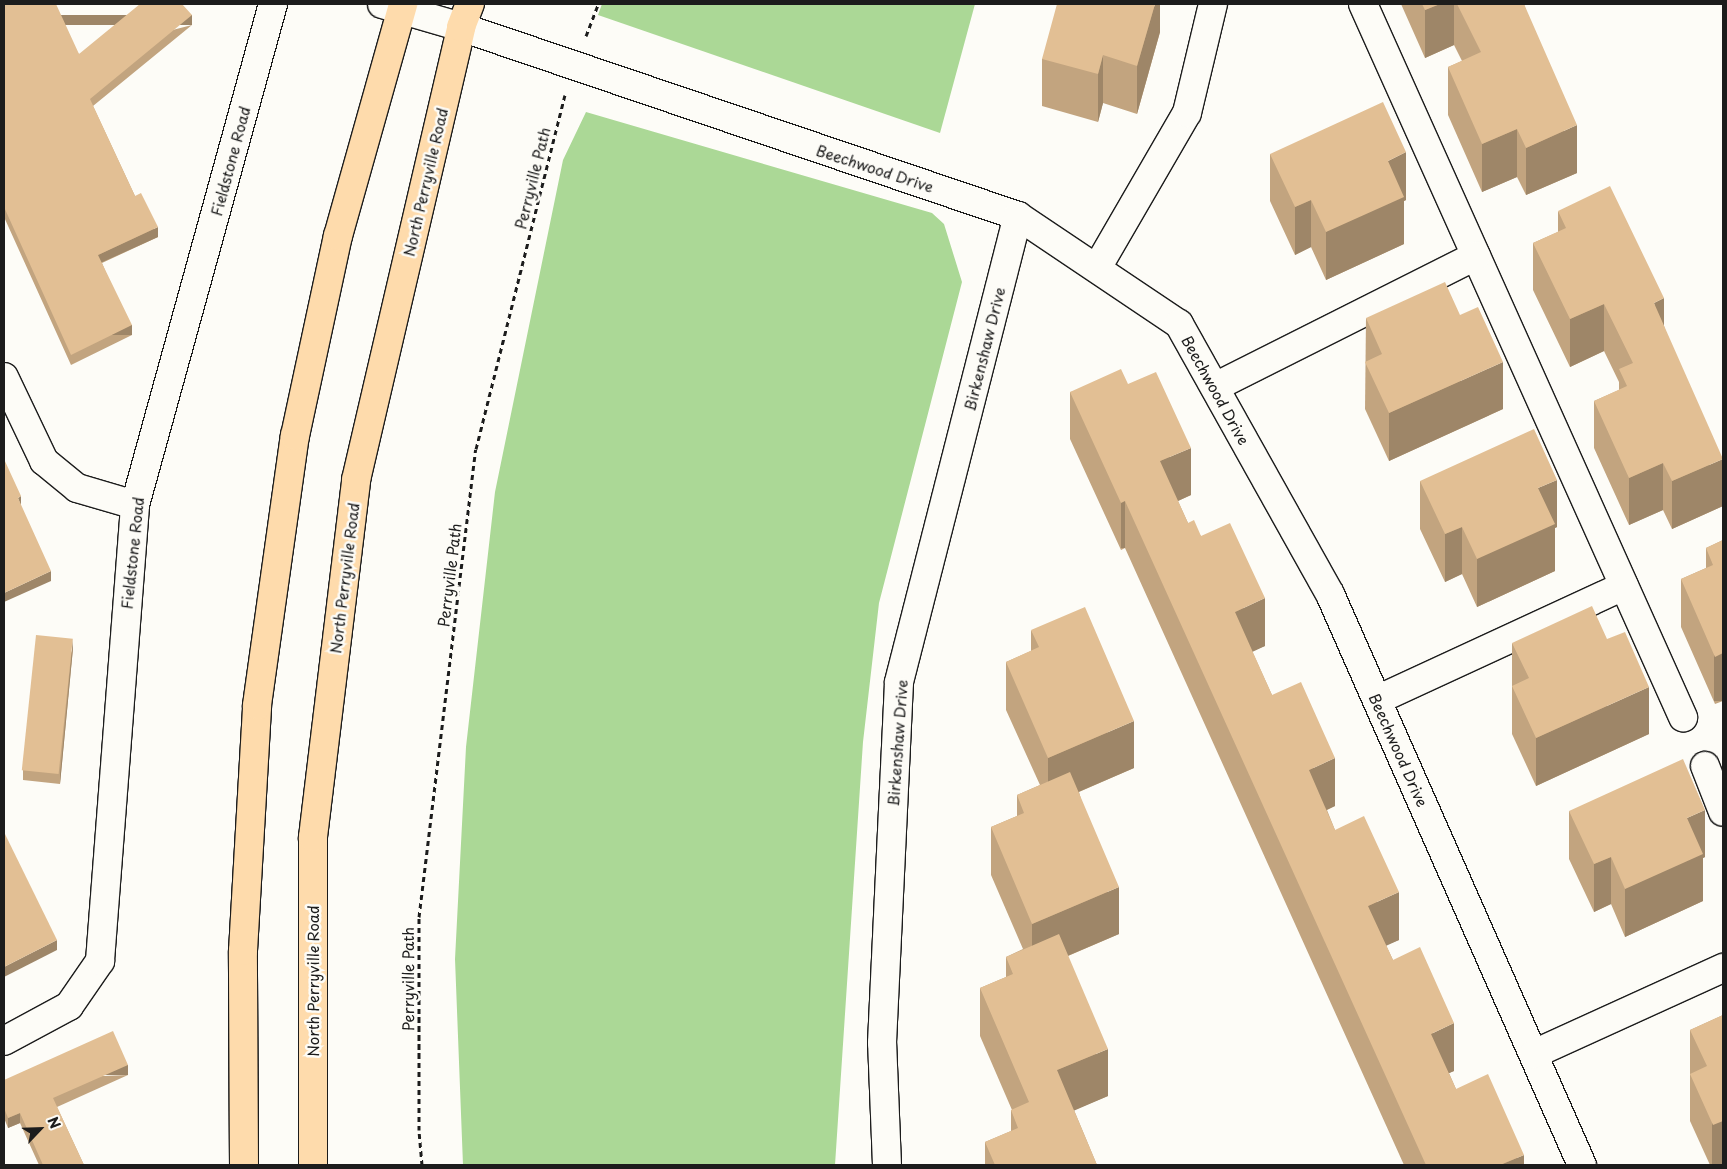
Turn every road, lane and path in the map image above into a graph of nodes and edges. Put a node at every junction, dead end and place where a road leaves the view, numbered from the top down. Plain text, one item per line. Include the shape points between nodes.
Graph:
1 (273, 4) edge
2 (598, 4) edge
3 (1213, 4) edge
4 (1363, 4) edge
5 (395, 6) edge
6 (465, 15) edge
7 (574, 68) junction
8 (1018, 216) junction
9 (1476, 256) junction
10 (1097, 268) junction
11 (4, 377) edge
12 (1214, 387) junction
13 (135, 505) junction
14 (1624, 586) junction
15 (1377, 700) junction
16 (1683, 717) dead end
17 (1705, 766) dead end
18 (1723, 812) edge
19 (1723, 968) edge
20 (4, 1041) edge
21 (1534, 1054) junction
22 (244, 1164) edge
23 (313, 1165) edge
24 (422, 1165) edge
25 (886, 1165) edge
26 (1582, 1165) edge

1 - 13 street, Fieldstone Road
2 - 7 path, Perryville Path
3 - 10 street via 1187,113
4 - 9 street
5 - 6 street, Beechwood Drive
5 - 22 main road via 338,236 295,436 259,696 243,951
6 - 7 street, Beechwood Drive
6 - 23 main road, North Perryville Road via 356,480 313,837
7 - 8 street, Beechwood Drive
7 - 24 path, Perryville Path via 476,449 419,917
8 - 10 street, Beechwood Drive
8 - 25 street, Birkenshaw Drive via 899,682 882,1043
9 - 12 street
9 - 14 street
10 - 12 street, Beechwood Drive via 1179,324
11 - 13 street via 44,461 77,488
12 - 15 street, Beechwood Drive via 1330,594
13 - 20 street, Fieldstone Road via 100,962 70,1006
14 - 15 street
14 - 16 street
15 - 21 street, Beechwood Drive
17 - 18 street
19 - 21 street
21 - 26 street, Beechwood Drive

